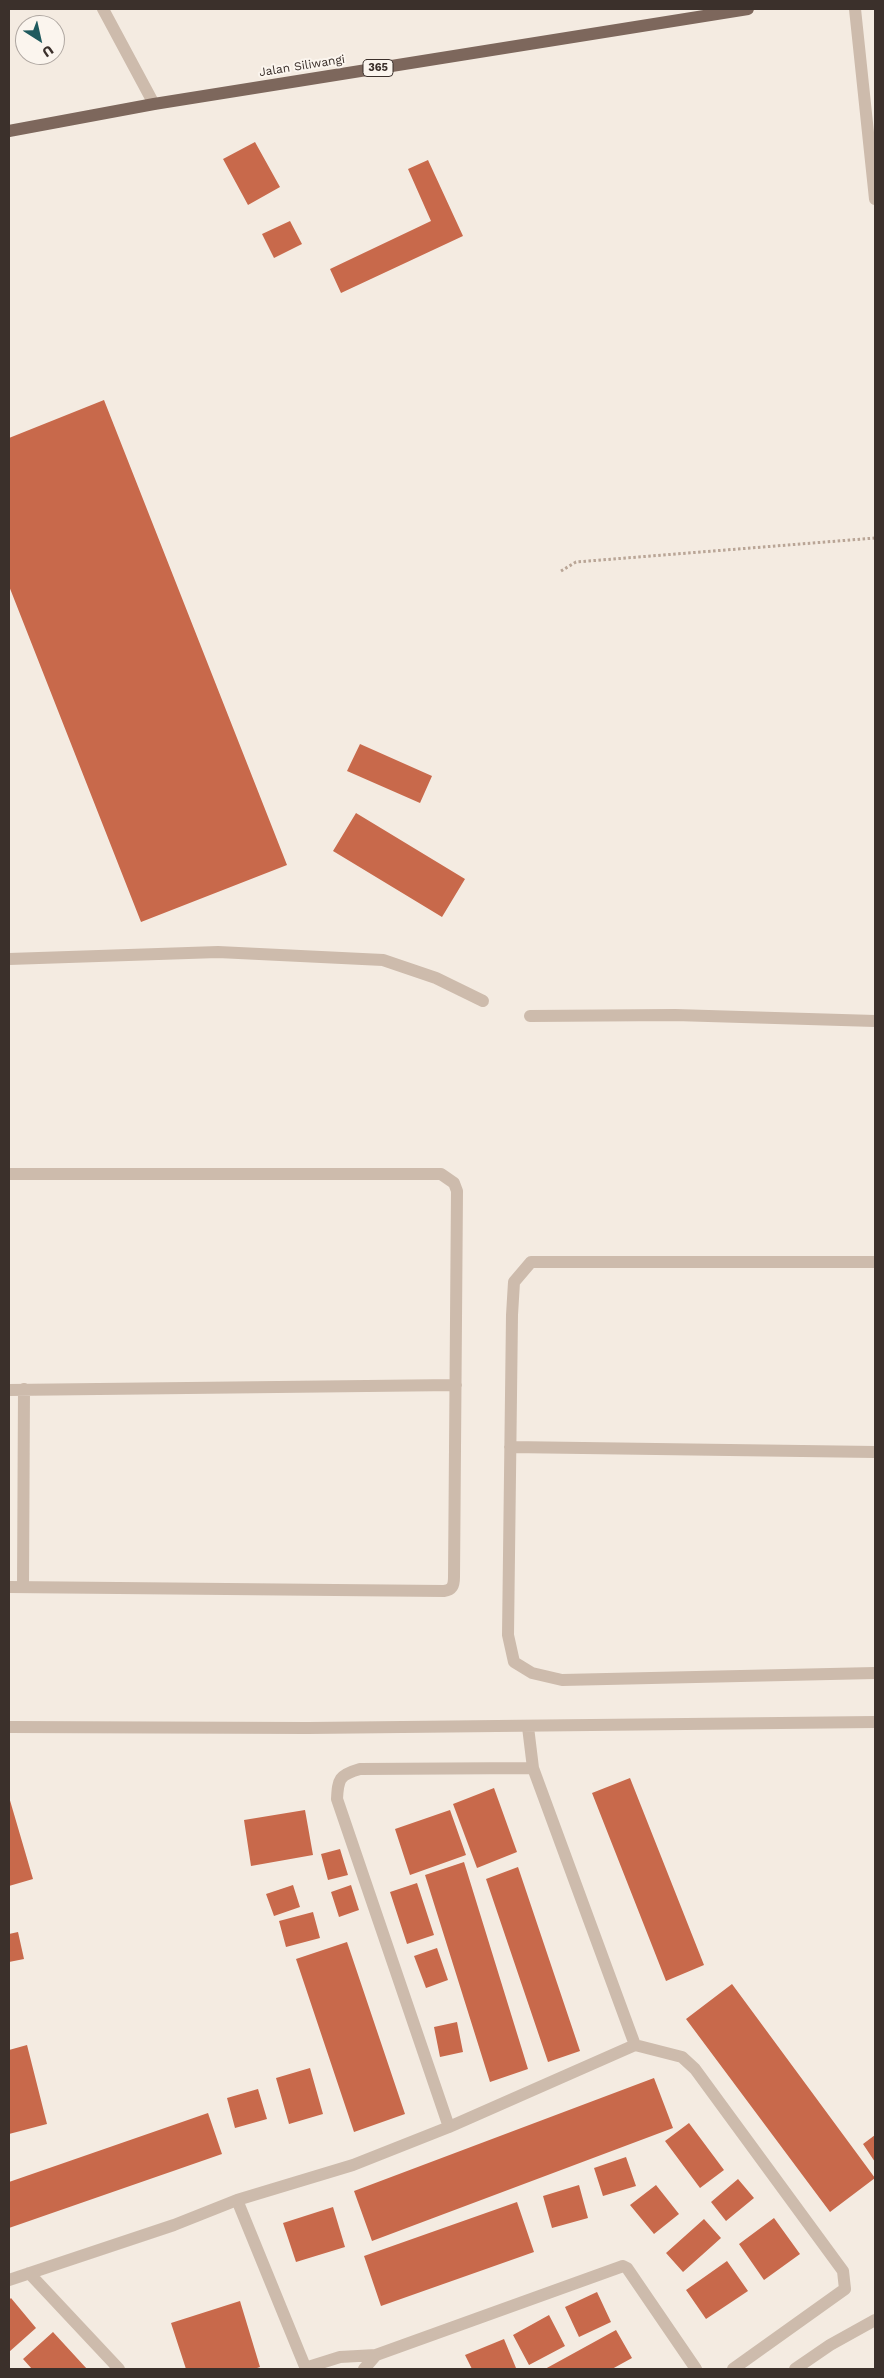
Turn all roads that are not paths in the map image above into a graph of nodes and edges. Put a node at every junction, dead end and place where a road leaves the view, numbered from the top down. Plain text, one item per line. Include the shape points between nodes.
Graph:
1 (103, 9) edge
2 (748, 9) edge
3 (855, 9) edge
4 (154, 104) junction
5 (9, 131) edge
6 (875, 199) edge
7 (9, 959) edge
8 (483, 1001) dead end
9 (530, 1016) dead end
10 (875, 1021) edge
11 (9, 1174) edge
12 (875, 1262) edge
13 (456, 1385) junction
14 (24, 1389) junction
15 (9, 1390) edge
16 (510, 1447) junction
17 (875, 1452) edge
18 (9, 1587) edge
19 (23, 1587) junction
20 (875, 1673) edge
21 (875, 1722) edge
22 (9, 1727) edge
23 (528, 1727) junction
24 (533, 1768) junction
25 (635, 2046) junction
26 (449, 2127) junction
27 (237, 2200) junction
28 (30, 2273) junction
29 (9, 2280) edge
30 (875, 2320) edge
31 (376, 2355) junction
32 (305, 2368) edge
33 (119, 2369) edge
34 (364, 2369) edge
35 (696, 2369) edge
36 (733, 2369) edge
37 (795, 2369) edge

1 - 4 street
2 - 4 main road, Jalan Siliwangi / 365
3 - 6 street
4 - 5 main road, Jalan Siliwangi / 365
7 - 8 street via 218,952 383,960 436,978
9 - 10 street via 675,1015
11 - 13 street via 441,1174 448,1177 457,1191
12 - 16 street via 531,1262 514,1282
13 - 14 street
13 - 19 street via 454,1583 450,1589
14 - 15 street
14 - 19 street
16 - 17 street
16 - 20 street via 508,1635 514,1662 532,1673 562,1680
18 - 19 street
21 - 23 street
22 - 23 street
23 - 24 street
24 - 25 street
24 - 26 street via 360,1770 343,1775 339,1781 337,1799
25 - 26 street
25 - 36 street via 682,2057 695,2069 843,2271 845,2289
26 - 27 street via 353,2165
27 - 28 street via 174,2225
27 - 32 street
28 - 29 street
28 - 33 street
30 - 37 street
31 - 32 street via 340,2357
31 - 34 street
31 - 35 street via 622,2266

